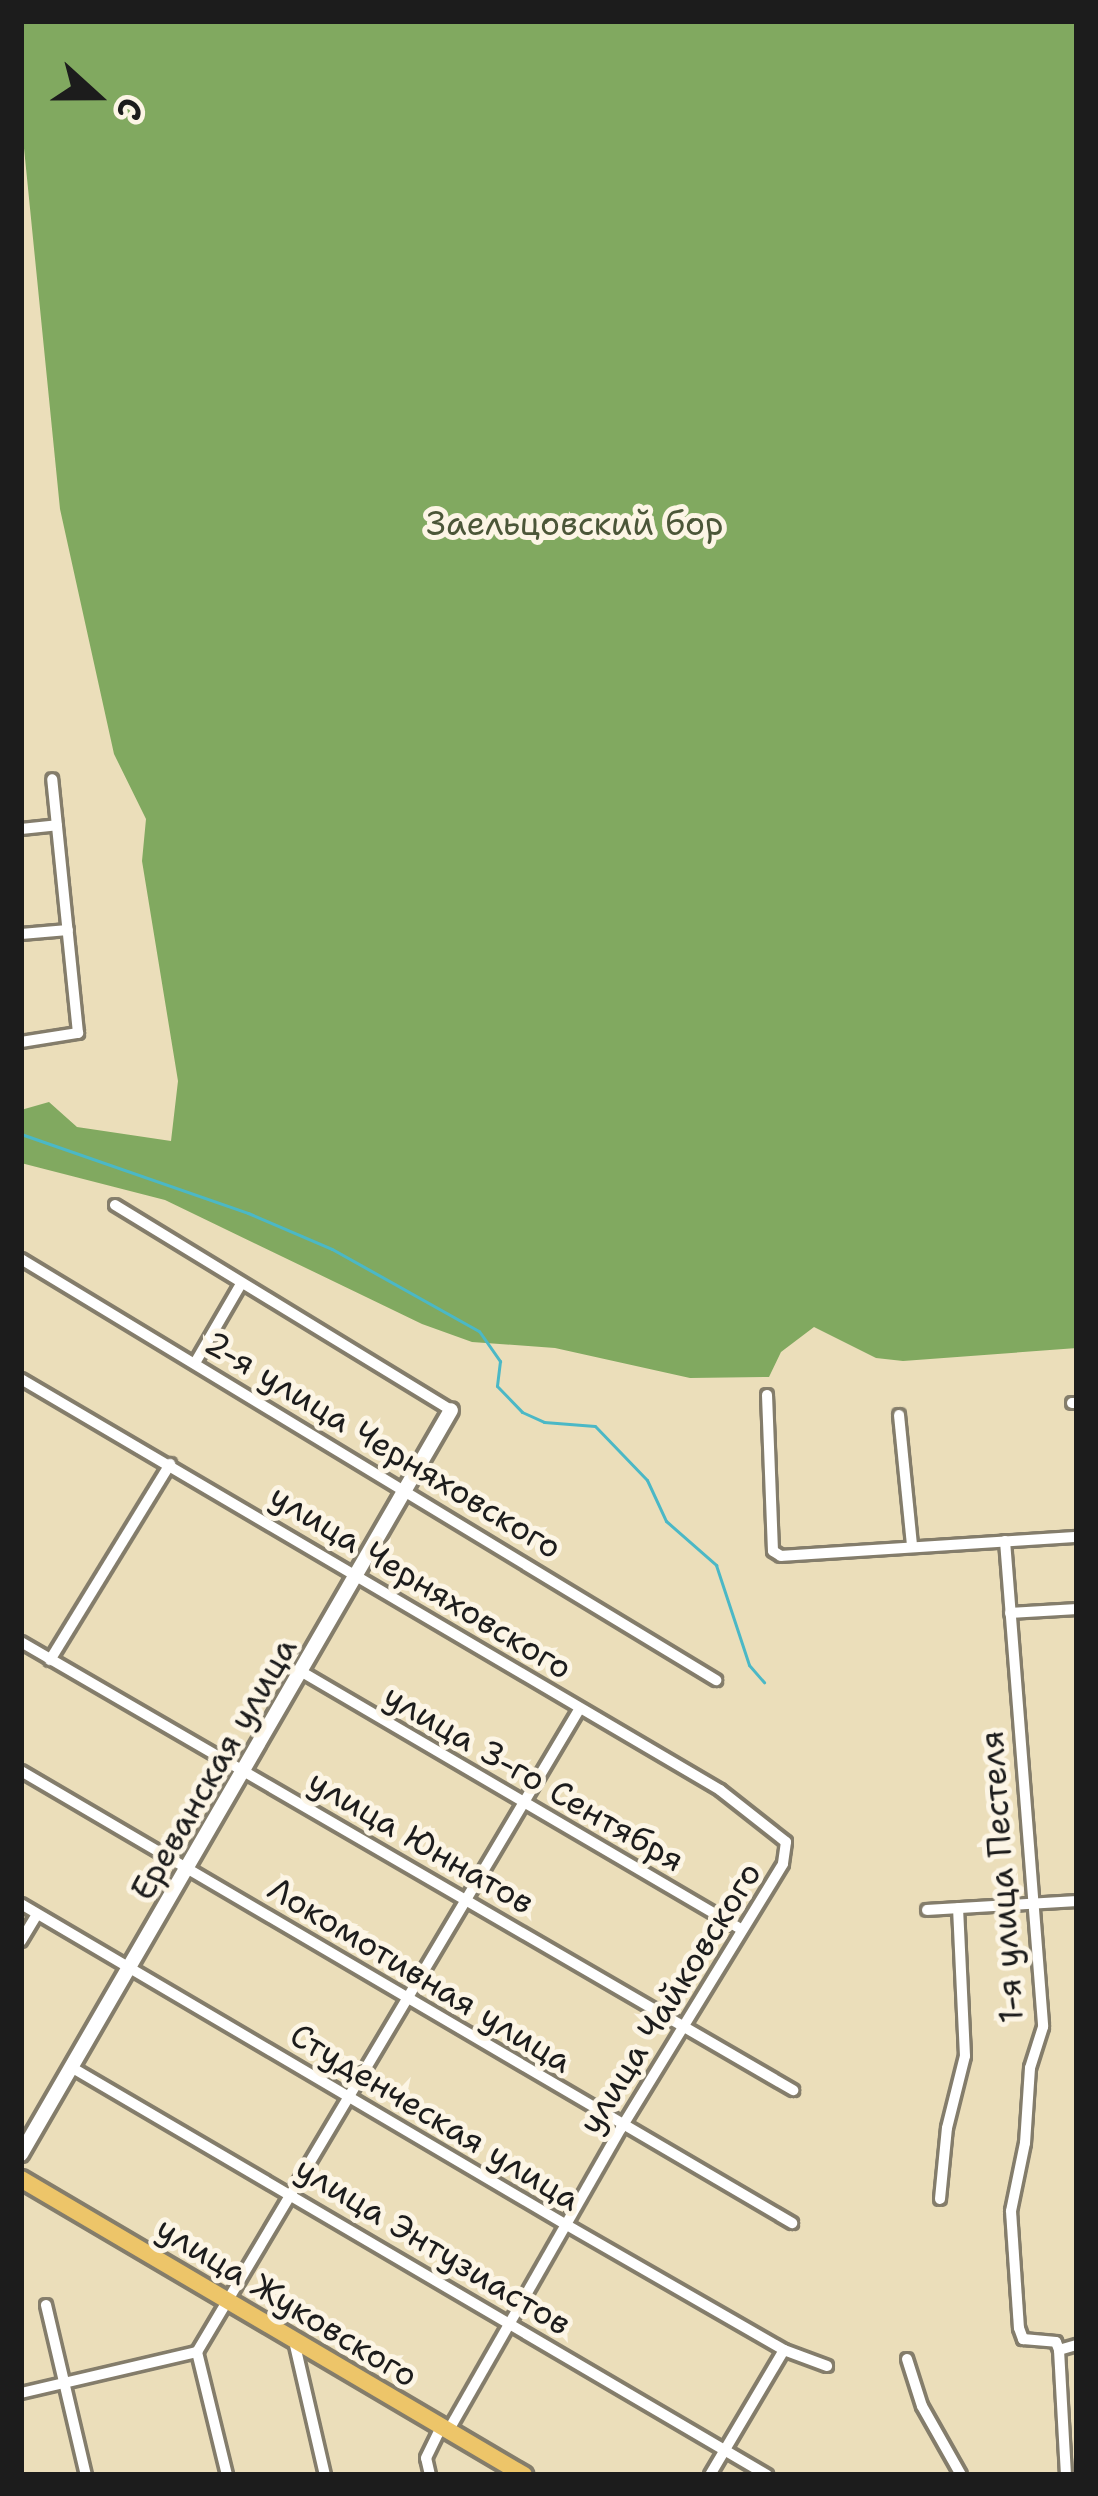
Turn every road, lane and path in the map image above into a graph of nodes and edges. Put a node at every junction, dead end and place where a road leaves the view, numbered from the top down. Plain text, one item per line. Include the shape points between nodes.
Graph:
1 (52, 779) dead end
2 (57, 824) junction
3 (21, 829) edge
4 (68, 930) junction
5 (21, 934) edge
6 (21, 1042) edge
7 (115, 1205) dead end
8 (21, 1258) edge
9 (242, 1284) junction
10 (195, 1363) junction
11 (21, 1378) edge
12 (767, 1395) dead end
13 (452, 1410) joint
14 (899, 1415) dead end
15 (170, 1464) junction
16 (406, 1490) junction
17 (1077, 1537) edge
18 (1006, 1541) junction
19 (912, 1545) junction
20 (356, 1575) junction
21 (1077, 1610) edge
22 (1010, 1613) junction
23 (21, 1642) edge
24 (50, 1660) junction
25 (302, 1672) junction
26 (716, 1680) dead end
27 (580, 1708) junction
28 (244, 1770) junction
29 (21, 1771) edge
30 (519, 1803) junction
31 (786, 1842) joint
32 (189, 1868) junction
33 (466, 1899) junction
34 (1077, 1900) edge
35 (21, 1904) edge
36 (1031, 1904) junction
37 (958, 1908) junction
38 (926, 1910) dead end
39 (37, 1914) junction
40 (739, 1928) junction
41 (21, 1941) edge
42 (131, 1967) junction
43 (404, 1996) junction
44 (682, 2027) junction
45 (71, 2067) junction
46 (793, 2090) dead end
47 (346, 2096) junction
48 (621, 2128) junction
49 (21, 2154) edge
50 (21, 2180) edge
51 (288, 2192) junction
52 (940, 2199) dead end
53 (792, 2223) dead end
54 (565, 2224) junction
55 (227, 2301) junction
56 (46, 2305) dead end
57 (507, 2321) junction
58 (294, 2341) junction
59 (1077, 2345) edge
60 (784, 2350) junction
61 (1059, 2350) junction
62 (196, 2352) junction
63 (907, 2359) dead end
64 (827, 2366) dead end
65 (62, 2384) junction
66 (21, 2393) edge
67 (444, 2429) junction
68 (724, 2450) junction
69 (86, 2475) edge
70 (226, 2475) edge
71 (325, 2475) edge
72 (430, 2475) edge
73 (524, 2475) edge
74 (710, 2475) edge
75 (766, 2475) edge
76 (961, 2475) edge
77 (1066, 2475) edge

1 - 2 street
2 - 3 street
2 - 4 street
4 - 5 street
4 - 6 street via 78,1033
7 - 9 street
8 - 10 street, 2-я улица Черняховского
9 - 10 street
9 - 13 street
10 - 16 street, 2-я улица Черняховского
11 - 15 street, улица Черняховского
12 - 19 street via 772,1551
13 - 16 street, Ереванская улица
14 - 19 street
15 - 20 street, улица Черняховского
15 - 24 street
16 - 20 street, Ереванская улица
16 - 26 street, 2-я улица Черняховского
17 - 18 street
18 - 19 street
18 - 22 street, 1-я улица Пестеля
20 - 25 street, Ереванская улица
20 - 27 street, улица Черняховского
21 - 22 street
22 - 36 street, 1-я улица Пестеля
23 - 24 street, улица Юннатов
24 - 28 street, улица Юннатов
25 - 28 street, Ереванская улица
25 - 30 street, улица 3-го Сентября
27 - 30 street
27 - 31 street, улица Черняховского via 720,1790
28 - 32 street, Ереванская улица
28 - 33 street, улица Юннатов
29 - 32 street, Локомотивная улица
30 - 33 street
30 - 40 street, улица 3-го Сентября
31 - 40 street, улица Чайковского via 783,1864
32 - 42 street, Ереванская улица
32 - 43 street, Локомотивная улица
33 - 43 street
33 - 44 street, улица Юннатов
34 - 36 street
35 - 39 street, Студенческая улица
36 - 37 street
36 - 61 street, 1-я улица Пестеля via 1043,2027 1030,2068 1011,2228 1018,2328
37 - 38 street
37 - 52 street via 964,2056
39 - 41 street
39 - 42 street, Студенческая улица
40 - 44 street, улица Чайковского
42 - 45 street, Ереванская улица
42 - 47 street, Студенческая улица
43 - 47 street
43 - 48 street, Локомотивная улица
44 - 46 street, улица Юннатов
44 - 48 street, улица Чайковского
45 - 49 street, Ереванская улица
45 - 51 street, улица Энтузиастов
47 - 51 street
47 - 54 street, Студенческая улица
48 - 53 street, Локомотивная улица
48 - 54 street, улица Чайковского
50 - 55 main road, улица Жуковского
51 - 55 street
51 - 57 street, улица Энтузиастов
54 - 57 street, улица Чайковского
54 - 60 street, Студенческая улица
55 - 58 main road, улица Жуковского
55 - 62 street
56 - 65 street
57 - 67 street, улица Чайковского
57 - 68 street, улица Энтузиастов
58 - 67 main road, улица Жуковского
58 - 71 street
59 - 61 street
60 - 64 street, Студенческая улица
60 - 68 street
61 - 77 street
62 - 65 street
62 - 70 street
63 - 76 street
65 - 66 street
65 - 69 street
67 - 72 street, улица Чайковского via 426,2458
67 - 73 main road, улица Жуковского
68 - 74 street
68 - 75 street, улица Энтузиастов

